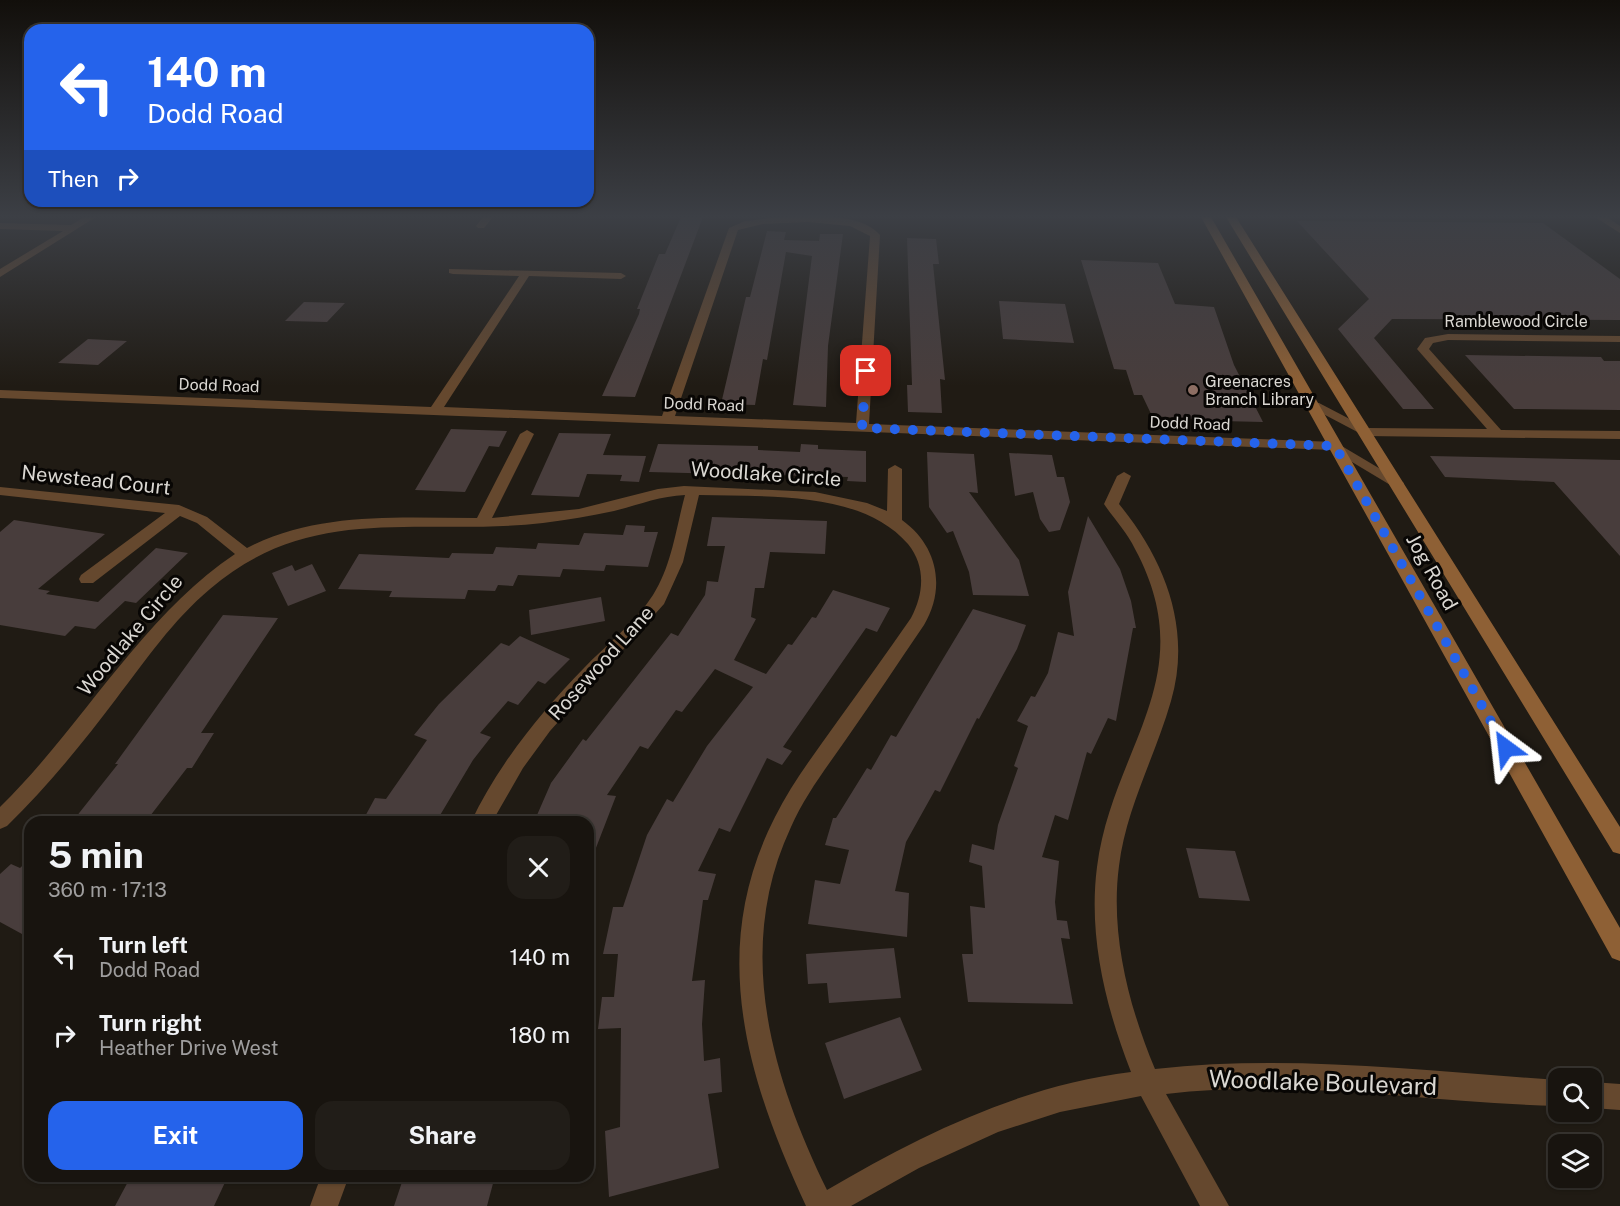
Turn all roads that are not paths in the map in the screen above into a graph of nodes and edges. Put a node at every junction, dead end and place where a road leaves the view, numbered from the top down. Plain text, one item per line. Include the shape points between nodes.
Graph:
1 (526, 273) edge
2 (535, 273) edge
3 (719, 273) edge
4 (872, 273) edge
5 (1238, 273) edge
6 (1266, 273) edge
7 (621, 276) dead end
8 (1620, 339) edge
9 (0, 394) edge
10 (1314, 406) junction
11 (435, 411) junction
12 (668, 420) junction
13 (862, 428) junction
14 (1365, 432) junction
15 (527, 434) dead end
16 (1498, 434) junction
17 (1620, 435) edge
18 (1335, 446) junction
19 (895, 469) dead end
20 (1124, 476) dead end
21 (1397, 483) junction
22 (0, 491) edge
23 (693, 491) junction
24 (179, 510) junction
25 (894, 522) junction
26 (482, 524) junction
27 (246, 555) junction
28 (87, 579) dead end
29 (484, 816) edge
30 (0, 820) edge
31 (1620, 845) edge
32 (1620, 950) edge
33 (1148, 1083) junction
34 (1548, 1092) edge
35 (1602, 1096) edge
36 (1620, 1097) edge
37 (333, 1182) edge
38 (324, 1206) edge
39 (820, 1206) edge
40 (825, 1206) edge
41 (1215, 1206) edge

1 - 11 street
2 - 7 street
3 - 12 street
4 - 13 street
5 - 10 main road, Jog Road
6 - 14 main road, Jog Road
8 - 16 street, Ramblewood Circle via 1437,337 1424,344 1426,354
9 - 11 street, Dodd Road
10 - 14 street
10 - 18 main road, Jog Road
11 - 12 street, Dodd Road
12 - 13 street, Dodd Road
13 - 18 street, Dodd Road
14 - 16 street
14 - 21 main road, Jog Road
15 - 26 street
16 - 17 street
18 - 21 street, Dodd Road
18 - 32 main road, Jog Road
19 - 25 street
20 - 33 street via 1111,504 1140,543 1160,584 1168,618 1170,653 1161,702 1119,810 1109,849 1106,892 1108,941 1118,994
21 - 31 main road, Jog Road
22 - 24 street, Newstead Court
23 - 25 street, Woodlake Circle via 825,497 865,507
23 - 26 street, Woodlake Circle via 664,492 563,516
23 - 29 street, Rosewood Lane via 669,578 659,599 549,718 513,767
24 - 27 street, Newstead Court via 202,520
24 - 28 street
25 - 39 street, Woodlake Circle via 921,550 929,568 928,600 918,621 799,791 765,867 755,912 751,961 754,1014 765,1070 784,1130
26 - 27 street, Woodlake Circle via 340,524 283,538
27 - 30 street, Woodlake Circle via 188,597 50,769
33 - 34 street, Woodlake Boulevard via 1238,1076
33 - 40 street, Woodlake Boulevard via 1060,1099 974,1127 887,1168
33 - 41 street
35 - 36 street
37 - 38 street

